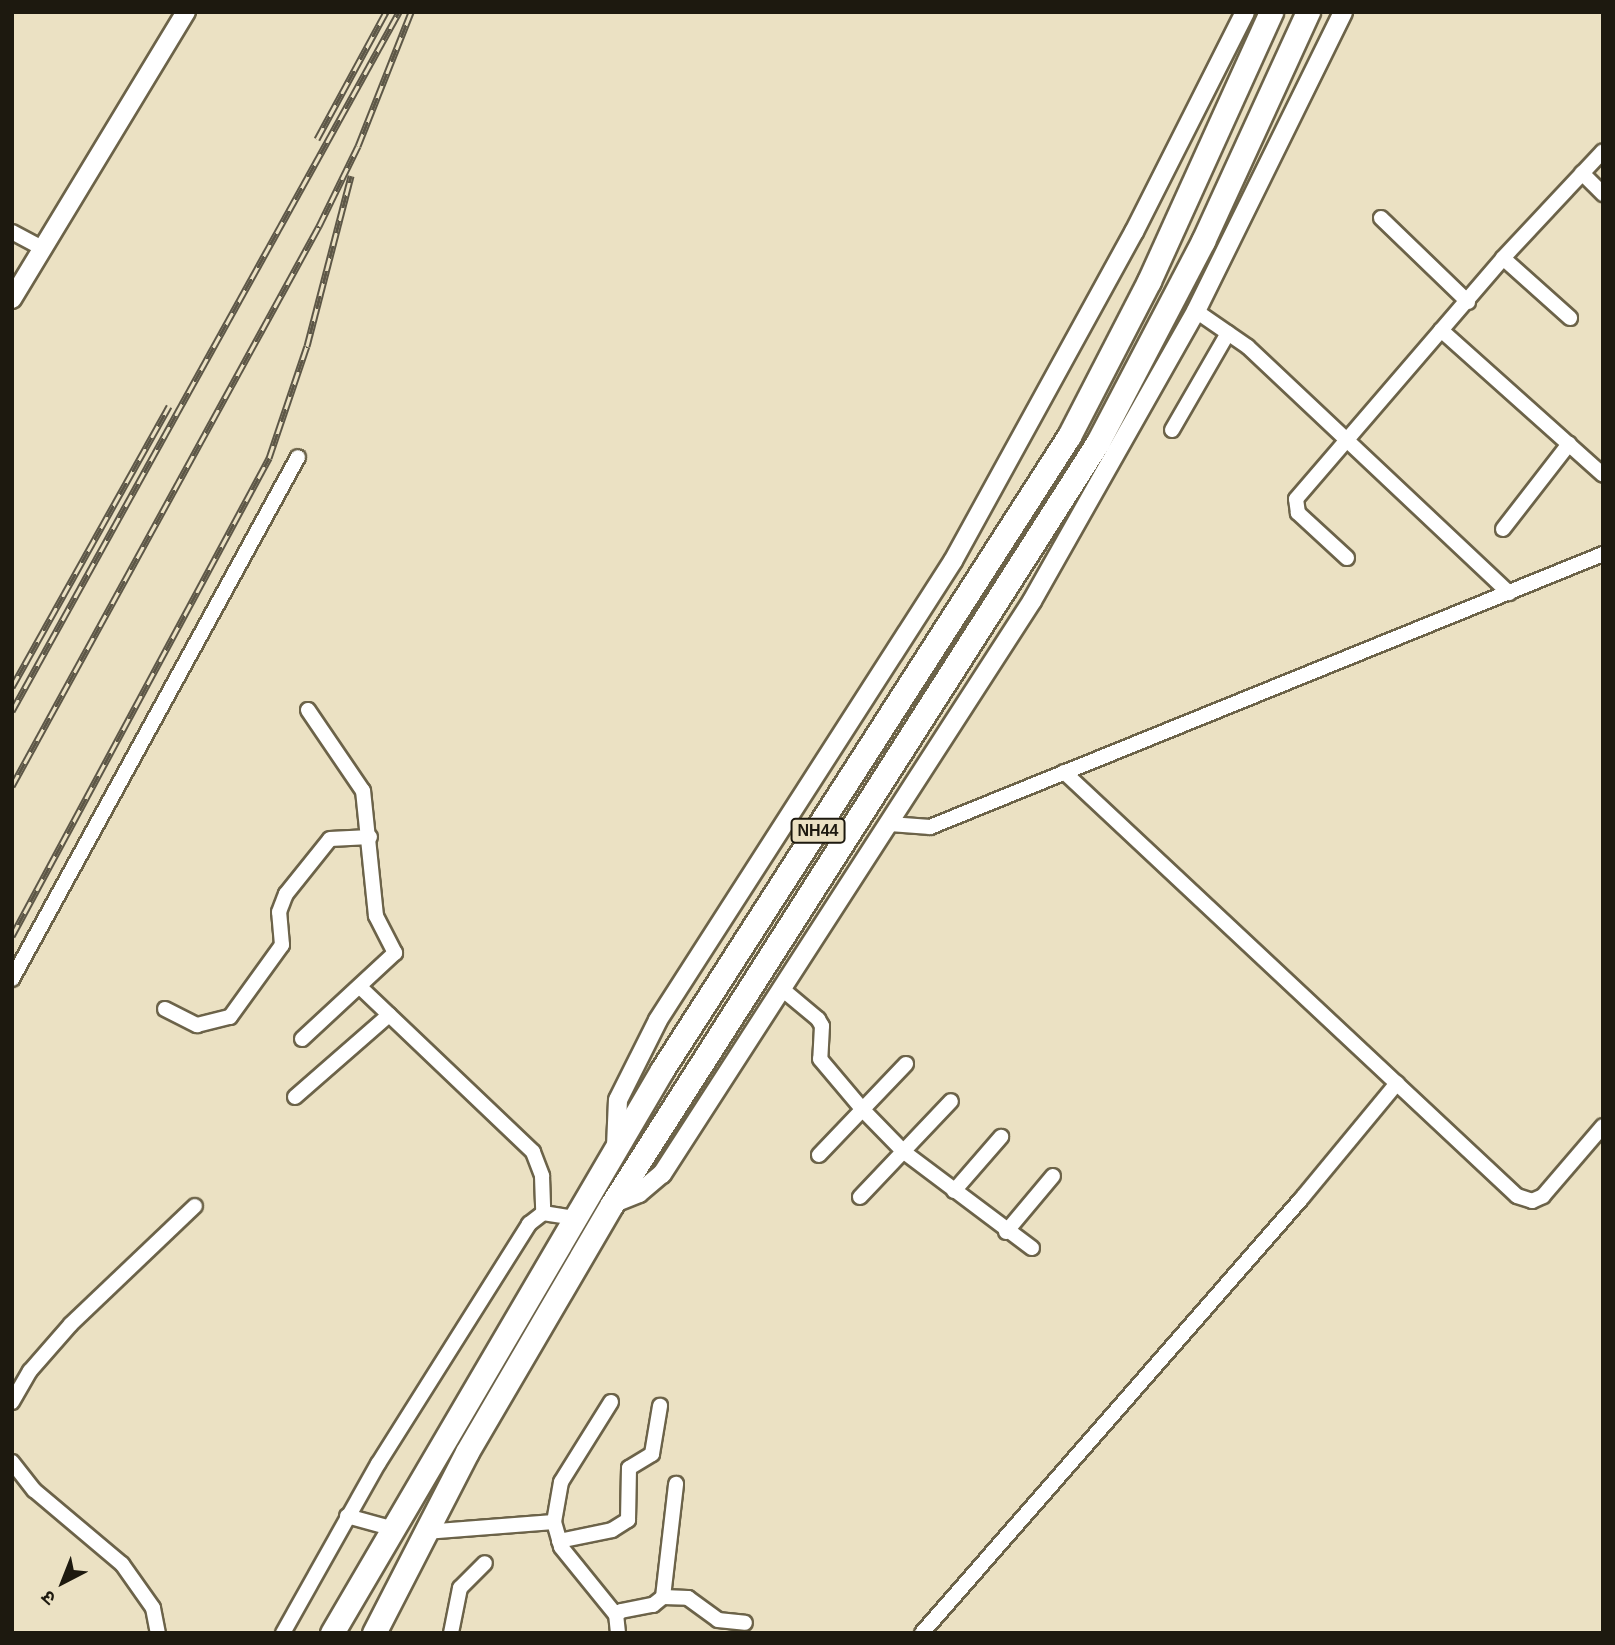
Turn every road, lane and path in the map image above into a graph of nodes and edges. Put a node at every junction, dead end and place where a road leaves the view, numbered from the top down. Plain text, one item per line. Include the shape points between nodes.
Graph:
1 (186, 12) edge
2 (1245, 12) edge
3 (1271, 12) edge
4 (1308, 12) edge
5 (1343, 12) edge
6 (1603, 151) edge
7 (1582, 173) junction
8 (1603, 194) edge
9 (1381, 218) dead end
10 (12, 232) edge
11 (42, 248) junction
12 (1503, 258) junction
13 (12, 299) edge
14 (1468, 302) junction
15 (1196, 312) junction
16 (1570, 318) dead end
17 (1441, 330) junction
18 (1228, 333) junction
19 (1172, 430) dead end
20 (1347, 436) junction
21 (1569, 444) junction
22 (298, 457) dead end
23 (1603, 475) edge
24 (1503, 529) dead end
25 (1603, 554) edge
26 (1347, 558) dead end
27 (1509, 593) junction
28 (308, 709) dead end
29 (1064, 772) junction
30 (890, 824) junction
31 (370, 838) junction
32 (12, 979) edge
33 (359, 987) junction
34 (782, 989) junction
35 (166, 1009) dead end
36 (389, 1015) junction
37 (302, 1040) dead end
38 (906, 1064) dead end
39 (1397, 1083) junction
40 (295, 1097) dead end
41 (951, 1101) dead end
42 (864, 1111) junction
43 (1603, 1126) edge
44 (1001, 1137) dead end
45 (615, 1151) junction
46 (904, 1152) junction
47 (819, 1156) dead end
48 (1053, 1176) dead end
49 (954, 1191) junction
50 (860, 1197) dead end
51 (612, 1204) junction
52 (195, 1206) dead end
53 (543, 1213) junction
54 (576, 1218) junction
55 (1006, 1232) junction
56 (1032, 1248) dead end
57 (12, 1402) edge
58 (611, 1402) dead end
59 (660, 1406) dead end
60 (12, 1462) edge
61 (676, 1483) dead end
62 (347, 1516) junction
63 (554, 1522) junction
64 (394, 1528) junction
65 (425, 1532) junction
66 (559, 1541) junction
67 (485, 1563) dead end
68 (663, 1597) junction
69 (616, 1615) junction
70 (745, 1623) dead end
71 (158, 1633) edge
72 (283, 1633) edge
73 (332, 1633) edge
74 (374, 1633) edge
75 (450, 1633) edge
76 (618, 1633) edge
77 (922, 1633) edge

1 - 11 street
2 - 45 street via 1134,232 947,572 735,894 635,1061 618,1100
3 - 45 highway, NH44 via 1149,281 1069,436 662,1070
4 - 51 highway, NH44 via 1203,241 1098,442
5 - 15 street
6 - 7 street
7 - 8 street
7 - 12 street
9 - 14 street
10 - 11 street
11 - 13 street
12 - 14 street
12 - 16 street
14 - 17 street
15 - 18 street
15 - 30 street via 1032,601
17 - 20 street
17 - 21 street
18 - 19 street
18 - 20 street
20 - 26 street via 1294,504
20 - 27 street
21 - 23 street
21 - 24 street
22 - 32 street
25 - 27 street
27 - 29 street
28 - 31 street via 363,791
29 - 30 street via 930,827
29 - 39 street
30 - 34 street
31 - 33 street via 376,916 395,953
31 - 35 street via 330,839 286,894 279,912 282,945 230,1017 197,1025
33 - 36 street
33 - 37 street
34 - 42 street via 818,1019 822,1026 820,1059
34 - 51 street via 662,1174 639,1193
36 - 40 street
36 - 53 street via 533,1152 542,1175
38 - 42 street
39 - 43 street via 1526,1201 1543,1196
39 - 77 street via 1294,1208
41 - 46 street
42 - 46 street
42 - 47 street
44 - 49 street
45 - 54 highway, NH44
46 - 49 street
46 - 50 street
48 - 55 street
49 - 55 street
51 - 65 highway, NH44
52 - 57 street via 71,1324 30,1371
53 - 54 street
53 - 62 street via 520,1236
54 - 64 highway, NH44
55 - 56 street
58 - 63 street via 561,1482
59 - 66 street via 652,1454 629,1468 628,1520 612,1530
60 - 71 street via 34,1490 122,1564 153,1608
61 - 68 street
62 - 64 street
62 - 72 street
63 - 65 street
63 - 66 street
64 - 73 highway, NH44
65 - 74 highway, NH44
66 - 69 street via 582,1577
67 - 75 street via 460,1588
68 - 69 street via 653,1605 633,1606
68 - 70 street via 688,1598 718,1620
69 - 76 street

